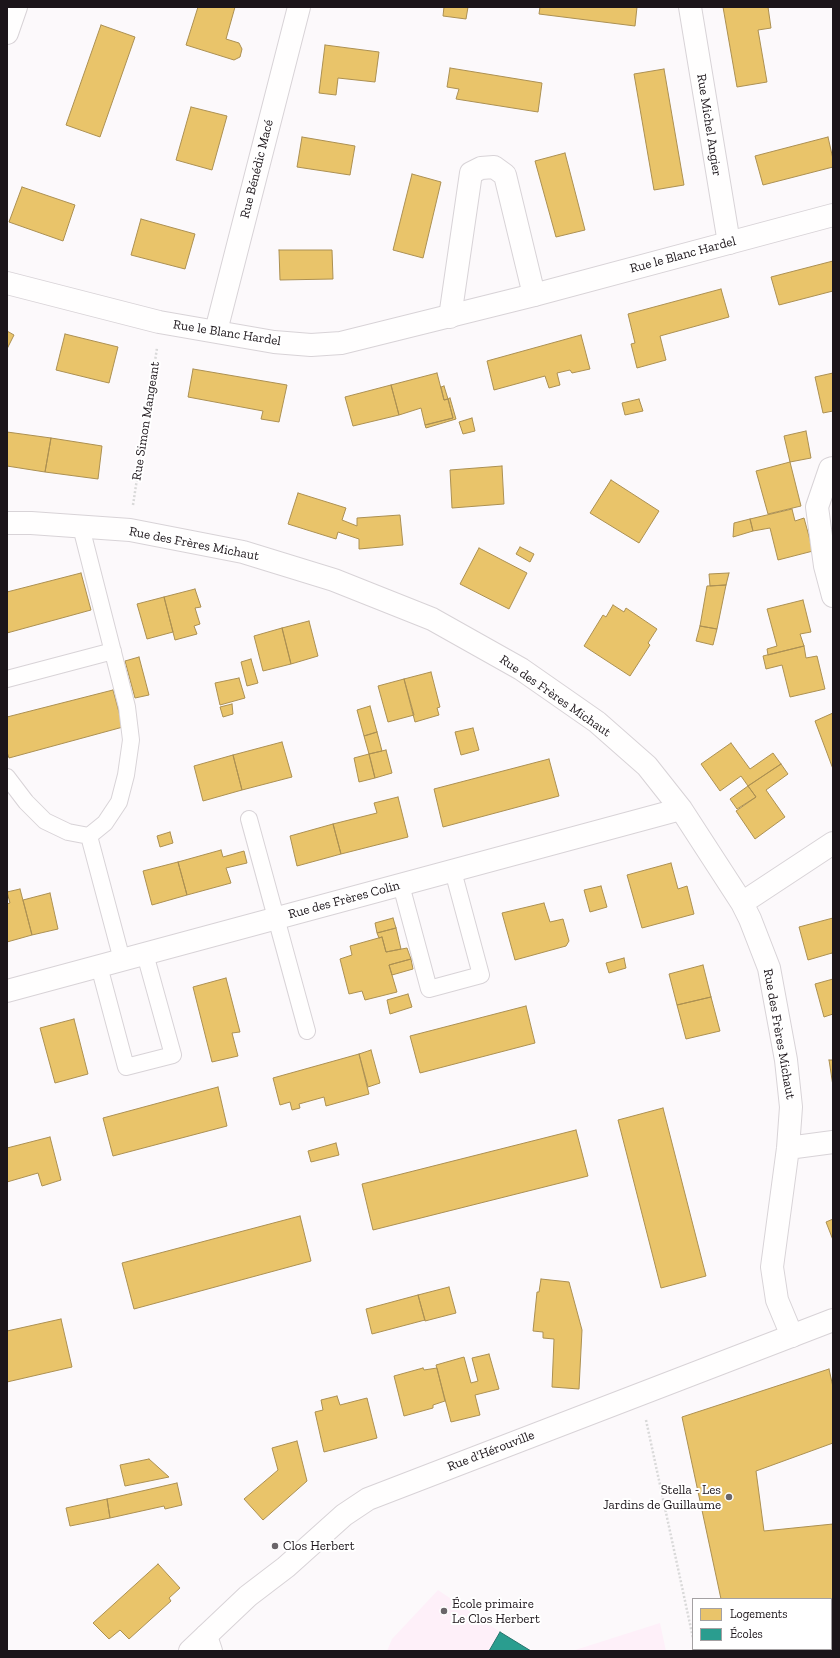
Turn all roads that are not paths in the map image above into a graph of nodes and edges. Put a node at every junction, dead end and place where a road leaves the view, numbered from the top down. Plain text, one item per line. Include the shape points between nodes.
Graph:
1 (16, 7) edge
2 (299, 7) edge
3 (690, 7) edge
4 (7, 33) edge
5 (833, 215) edge
6 (729, 243) junction
7 (7, 283) edge
8 (534, 295) junction
9 (450, 317) junction
10 (216, 332) junction
11 (833, 468) edge
12 (7, 523) edge
13 (81, 527) junction
14 (833, 596) edge
15 (113, 651) junction
16 (7, 679) edge
17 (7, 776) edge
18 (681, 809) junction
19 (249, 819) dead end
20 (89, 836) junction
21 (833, 843) edge
22 (453, 871) junction
23 (401, 885) junction
24 (742, 903) junction
25 (276, 919) junction
26 (145, 954) junction
27 (122, 960) junction
28 (99, 966) junction
29 (7, 991) edge
30 (306, 1031) dead end
31 (833, 1142) edge
32 (788, 1148) junction
33 (833, 1320) edge
34 (792, 1336) junction
35 (209, 1644) edge
36 (190, 1651) edge

1 - 4 street
2 - 10 street, Rue Bénédic Macé
3 - 6 street, Rue Michel Angier
5 - 6 street, Rue le Blanc Hardel
6 - 8 street, Rue le Blanc Hardel
7 - 10 street, Rue le Blanc Hardel via 159,322
8 - 9 street, Rue le Blanc Hardel
8 - 9 street via 505,175 494,167 482,168 471,173
9 - 10 street, Rue le Blanc Hardel via 341,343 274,342
11 - 14 street via 830,469 817,507 825,566
12 - 13 street, Rue des Frères Michaut
13 - 15 lane
13 - 18 street, Rue des Frères Michaut via 130,530 243,552 334,580 432,619 521,670 597,722 647,766
15 - 16 lane
15 - 20 lane via 127,707 131,740 129,760 120,802 105,822
17 - 20 lane via 26,802 46,821 68,832
18 - 22 street, Rue des Frères Colin
18 - 24 street, Rue des Frères Michaut
19 - 25 lane
20 - 27 lane
21 - 24 street
22 - 23 street, Rue des Frères Colin
22 - 23 lane via 482,975 429,989
23 - 25 street, Rue des Frères Colin
24 - 32 street, Rue des Frères Michaut via 769,968 780,1022 791,1107
25 - 26 street, Rue des Frères Colin
25 - 30 lane
26 - 27 street, Rue des Frères Colin
26 - 28 lane via 173,1055 126,1067
27 - 28 street, Rue des Frères Colin
28 - 29 street, Rue des Frères Colin
31 - 32 street
32 - 34 street, Rue des Frères Michaut via 772,1267 777,1300
33 - 34 street, Rue d'Hérouville
34 - 35 street, Rue d'Hérouville via 368,1499 344,1515 286,1567 248,1596
35 - 36 street, Rue d'Hérouville

